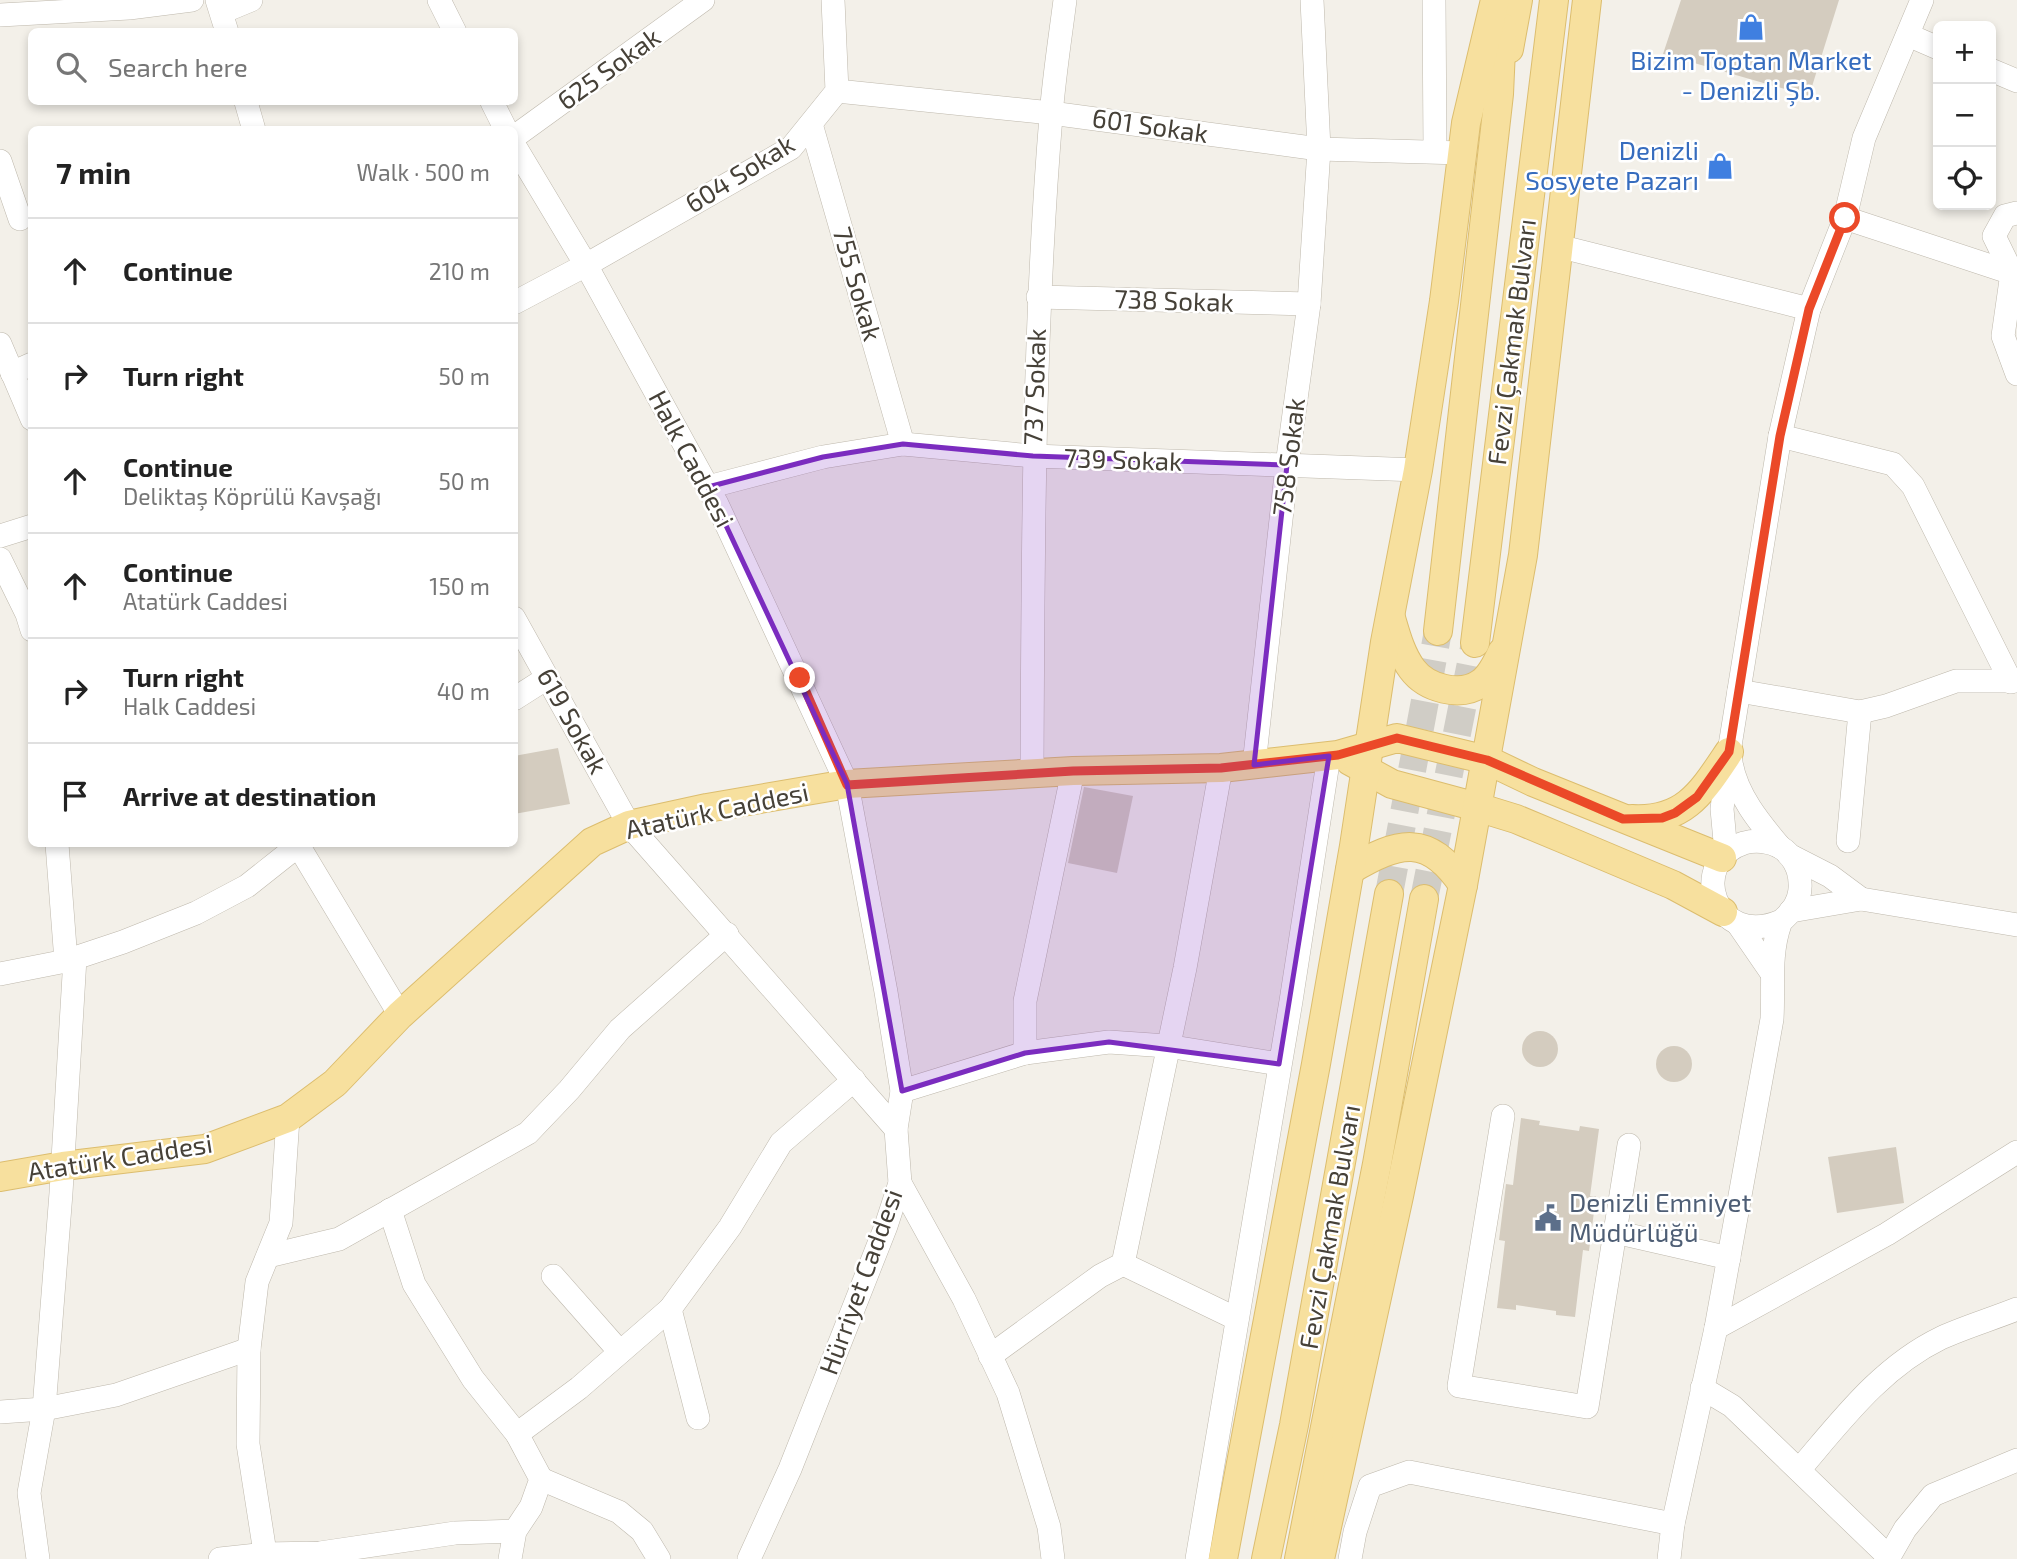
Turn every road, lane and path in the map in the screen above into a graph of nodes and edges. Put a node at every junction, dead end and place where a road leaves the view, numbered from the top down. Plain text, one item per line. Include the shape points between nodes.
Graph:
1 (192, 0) edge
2 (251, 0) edge
3 (439, 0) edge
4 (703, 0) edge
5 (833, 0) edge
6 (1065, 0) edge
7 (1312, 0) edge
8 (1434, 0) edge
9 (1477, 0) edge
10 (1496, 0) edge
11 (1505, 0) edge
12 (1518, 0) edge
13 (1557, 0) edge
14 (1587, 0) edge
15 (1922, 0) edge
16 (222, 14) edge
17 (0, 15) edge
18 (453, 28) edge
19 (1908, 35) junction
20 (1933, 46) edge
21 (1996, 72) edge
22 (2017, 81) edge
23 (837, 91) junction
24 (1499, 94) junction
25 (246, 105) edge
26 (494, 105) edge
27 (1051, 113) junction
28 (1466, 123) junction
29 (811, 124) junction
30 (250, 126) edge
31 (505, 126) edge
32 (518, 128) edge
33 (518, 149) edge
34 (1319, 149) junction
35 (1434, 151) junction
36 (1462, 153) junction
37 (0, 161) edge
38 (2017, 213) edge
39 (1845, 218) junction
40 (17, 220) edge
41 (1558, 246) junction
42 (586, 265) junction
43 (2012, 273) junction
44 (1038, 297) junction
45 (518, 301) edge
46 (1309, 304) junction
47 (1809, 309) junction
48 (0, 344) edge
49 (22, 368) edge
50 (2017, 374) edge
51 (28, 399) edge
52 (1780, 436) junction
53 (903, 444) junction
54 (1033, 456) junction
55 (1287, 465) junction
56 (1418, 470) junction
57 (708, 487) junction
58 (28, 527) edge
59 (0, 536) edge
60 (0, 559) edge
61 (1390, 615) junction
62 (28, 617) edge
63 (518, 625) edge
64 (1438, 631) tunnel mouth
65 (1508, 638) junction
66 (1475, 643) tunnel mouth
67 (547, 678) junction
68 (2014, 682) edge
69 (1739, 691) junction
70 (518, 696) edge
71 (1860, 712) junction
72 (1729, 752) junction
73 (1334, 755) junction
74 (1367, 758) junction
75 (1487, 760) junction
76 (1254, 765) junction
77 (1221, 768) junction
78 (1073, 771) junction
79 (1032, 775) junction
80 (847, 785) junction
81 (1477, 807) junction
82 (1623, 819) junction
83 (629, 825) junction
84 (1849, 841) dead end
85 (57, 847) edge
86 (295, 847) edge
87 (301, 847) edge
88 (1784, 851) junction
89 (1724, 855) junction
90 (1350, 870) junction
91 (1463, 885) junction
92 (1389, 894) tunnel mouth
93 (1424, 899) tunnel mouth
94 (1847, 901) junction
95 (1786, 916) junction
96 (1731, 918) junction
97 (2017, 925) edge
98 (727, 934) junction
99 (70, 960) junction
100 (1772, 967) junction
101 (0, 974) edge
102 (400, 1015) junction
103 (1167, 1046) junction
104 (1025, 1053) junction
105 (1279, 1064) junction
106 (854, 1080) junction
107 (902, 1091) junction
108 (1503, 1116) dead end
109 (288, 1118) junction
110 (896, 1129) junction
111 (1629, 1146) dead end
112 (2017, 1152) edge
113 (63, 1166) junction
114 (0, 1177) edge
115 (900, 1183) junction
116 (390, 1210) junction
117 (1615, 1232) junction
118 (268, 1256) junction
119 (1729, 1258) junction
120 (1122, 1264) junction
121 (553, 1276) dead end
122 (670, 1309) junction
123 (2017, 1309) edge
124 (1237, 1319) junction
125 (1716, 1328) junction
126 (249, 1349) junction
127 (620, 1352) junction
128 (990, 1356) junction
129 (1702, 1388) junction
130 (44, 1409) junction
131 (0, 1412) edge
132 (698, 1418) dead end
133 (517, 1434) junction
134 (2017, 1460) edge
135 (1799, 1470) junction
136 (541, 1479) junction
137 (1333, 1492) junction
138 (1673, 1524) junction
139 (515, 1531) junction
140 (1896, 1554) edge
141 (266, 1557) edge
142 (1049, 1558) edge
143 (38, 1559) edge
144 (220, 1559) edge
145 (510, 1559) edge
146 (659, 1559) edge
147 (749, 1559) edge
148 (1197, 1559) edge
149 (1223, 1559) edge
150 (1266, 1559) edge
151 (1299, 1559) edge
152 (1320, 1559) edge
153 (1337, 1559) edge
154 (1350, 1559) edge
155 (1669, 1559) edge

1 - 17 street
2 - 16 street
3 - 18 street
4 - 32 street, 625 Sokak
5 - 23 street
6 - 27 street, 737 Sokak
7 - 34 street, 758 Sokak
8 - 35 street
9 - 28 main road
10 - 28 main road
11 - 24 main road, Fevzi Çakmak Bulvarı
12 - 24 main road
13 - 66 main road, Fevzi Çakmak Bulvarı
14 - 41 main road
15 - 19 street
19 - 20 street
19 - 39 street via 1864,138
21 - 22 street
23 - 27 street, 601 Sokak
23 - 29 street, 604 Sokak
24 - 64 main road, Fevzi Çakmak Bulvarı
25 - 30 street
26 - 31 street, Halk Caddesi
27 - 34 street, 601 Sokak
27 - 44 street, 737 Sokak
28 - 36 main road
29 - 42 street, 604 Sokak via 791,148
29 - 53 street, 755 Sokak
33 - 42 street, Halk Caddesi
34 - 35 street, 601 Sokak
34 - 46 street, 758 Sokak
35 - 36 street, 601 Sokak
36 - 56 main road
37 - 40 street
38 - 43 street via 2005,216 1994,236
39 - 43 street
39 - 47 street
41 - 47 street
41 - 65 main road via 1523,555
42 - 45 street, 604 Sokak
42 - 57 street, Halk Caddesi
43 - 50 street via 2003,336
44 - 46 street, 738 Sokak
44 - 54 street, 737 Sokak
46 - 55 street, 758 Sokak
47 - 52 street
48 - 49 street
49 - 51 street
52 - 68 street via 1893,464 1913,485
52 - 69 street
53 - 54 street, 739 Sokak
53 - 57 street, 739 Sokak via 823,457
54 - 55 street, 739 Sokak
54 - 79 street, 737 Sokak
55 - 56 street, 739 Sokak
55 - 76 street, 758 Sokak
56 - 61 main road
57 - 80 street, Halk Caddesi
58 - 59 street
60 - 62 street
61 - 65 main road via 1412,669 1447,689 1481,683
61 - 74 main road
63 - 67 street, 619 Sokak
65 - 75 main road
67 - 70 street
67 - 83 street, 619 Sokak
68 - 71 street via 1956,681
69 - 71 street
69 - 72 street
71 - 84 street
72 - 82 main road via 1686,807 1662,818
72 - 88 street via 1739,789
72 - 89 street via 1722,809
73 - 74 main road, Atatürk Caddesi
73 - 76 main road, Atatürk Caddesi
73 - 105 street
74 - 75 main road, Atatürk Caddesi via 1397,738
74 - 81 main road via 1392,784
74 - 90 main road
75 - 81 main road
75 - 82 main road, Atatürk Caddesi
76 - 77 main road, Atatürk Caddesi
77 - 78 main road, Atatürk Caddesi
77 - 103 street
78 - 79 main road, Atatürk Caddesi
78 - 104 street via 1025,1001
79 - 80 main road, Atatürk Caddesi
80 - 83 main road, Atatürk Caddesi
80 - 107 street, Hürriyet Caddesi
81 - 91 main road
81 - 96 main road via 1673,885
82 - 89 main road, Atatürk Caddesi
83 - 98 street, 619 Sokak
83 - 102 main road, Atatürk Caddesi via 592,842
85 - 99 street
86 - 99 street via 247,886 196,913
87 - 102 street
88 - 89 street via 1751,841
88 - 94 street via 1830,876
88 - 95 street via 1798,870 1801,884
89 - 96 street via 1713,889
90 - 91 main road via 1385,852 1416,847 1442,859
90 - 149 main road
91 - 137 main road
92 - 150 main road, Fevzi Çakmak Bulvarı
93 - 151 main road, Fevzi Çakmak Bulvarı
94 - 95 street
94 - 97 street
94 - 100 street via 1796,929
95 - 96 street via 1767,927 1753,928
95 - 100 street
96 - 100 street
98 - 106 street, 619 Sokak
98 - 116 street via 620,1029 528,1133
99 - 101 street
99 - 113 street
100 - 119 street via 1772,1019
102 - 109 main road, Atatürk Caddesi via 335,1083
103 - 104 street via 1109,1042
103 - 105 street
103 - 120 street
104 - 107 street
105 - 124 street
106 - 110 street, 619 Sokak
106 - 122 street via 781,1143 730,1227
107 - 110 street, Hürriyet Caddesi
108 - 117 street via 1459,1386 1587,1407
109 - 113 main road, Atatürk Caddesi via 205,1149
109 - 118 street via 281,1223
110 - 115 street, Hürriyet Caddesi
111 - 117 street
112 - 125 street via 1887,1234
113 - 114 main road, Atatürk Caddesi
113 - 130 street
115 - 128 street
115 - 147 street, Hürriyet Caddesi via 790,1469
116 - 118 street via 339,1239
116 - 133 street via 414,1284 473,1379
117 - 119 street
118 - 126 street via 257,1282
119 - 125 street
120 - 124 street
120 - 128 street
121 - 127 street
122 - 127 street
122 - 132 street
123 - 135 street via 1909,1357 1869,1389
124 - 148 street
125 - 129 street
126 - 130 street via 116,1395
126 - 141 street via 248,1444
127 - 133 street
128 - 142 street via 1012,1406 1049,1527
129 - 135 street via 1732,1406
129 - 138 street
130 - 131 street
130 - 143 street via 29,1493
133 - 136 street
134 - 140 street via 1933,1495 1905,1529
135 - 140 street
136 - 139 street via 531,1507
136 - 146 street via 619,1512 642,1531
137 - 152 main road
137 - 153 street via 1340,1517
138 - 154 street via 1409,1472 1370,1486
138 - 155 street
139 - 141 street via 455,1533
139 - 145 street
141 - 144 street

